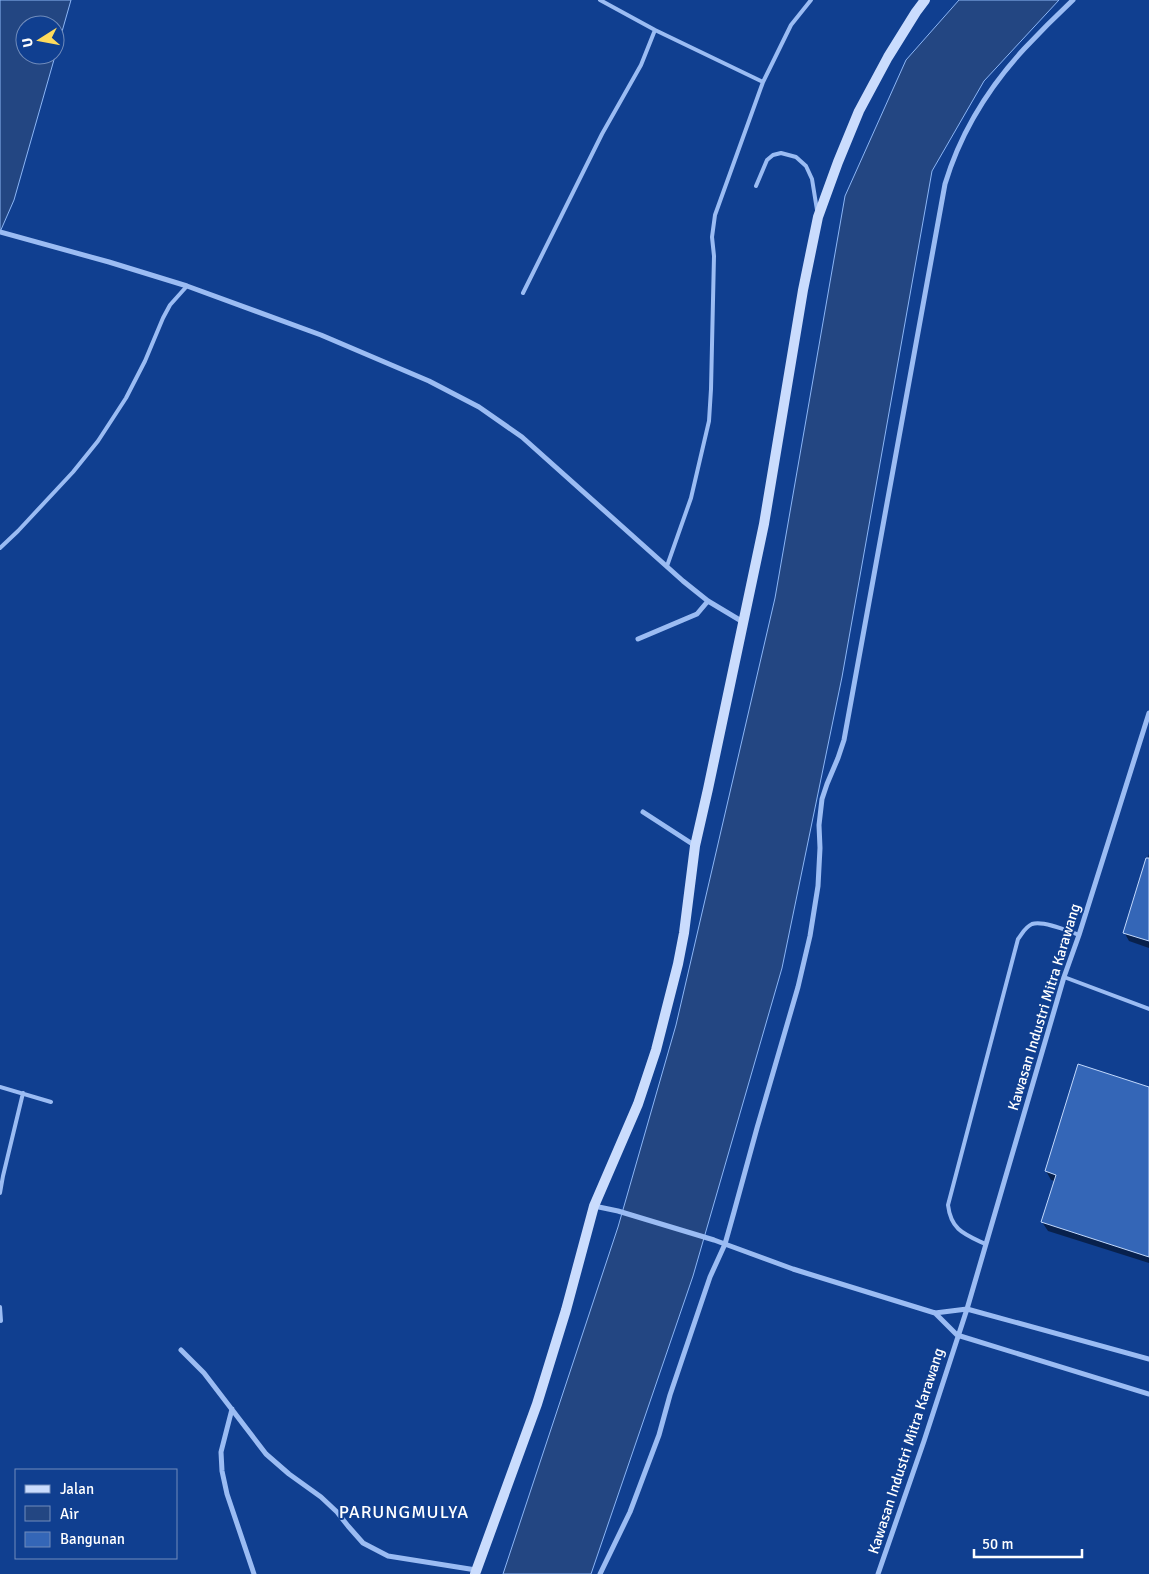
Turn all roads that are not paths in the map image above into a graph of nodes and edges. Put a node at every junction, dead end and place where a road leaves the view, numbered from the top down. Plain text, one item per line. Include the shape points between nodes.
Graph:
1 (600, 0) edge
2 (811, 0) edge
3 (925, 0) edge
4 (1073, 0) edge
5 (656, 30) junction
6 (763, 82) junction
7 (756, 186) dead end
8 (818, 217) junction
9 (0, 232) edge
10 (187, 286) junction
11 (523, 294) dead end
12 (0, 548) edge
13 (667, 566) junction
14 (708, 601) junction
15 (743, 622) junction
16 (638, 639) dead end
17 (1149, 713) edge
18 (643, 812) dead end
19 (695, 846) junction
20 (1080, 935) junction
21 (1064, 977) junction
22 (1149, 1009) edge
23 (0, 1087) edge
24 (23, 1093) junction
25 (51, 1102) dead end
26 (0, 1193) edge
27 (594, 1206) junction
28 (725, 1244) junction
29 (985, 1244) junction
30 (0, 1306) edge
31 (967, 1309) junction
32 (935, 1313) junction
33 (1, 1321) edge
34 (957, 1335) junction
35 (181, 1350) dead end
36 (1149, 1359) edge
37 (1149, 1394) edge
38 (232, 1409) junction
39 (476, 1572) edge
40 (254, 1574) edge
41 (600, 1574) edge
42 (878, 1574) edge

1 - 5 lane
2 - 6 lane via 790,25
3 - 8 street via 888,57 859,111
4 - 28 street via 1023,50 994,87 969,126 945,184 844,740 822,800 818,886 810,936
5 - 6 lane
5 - 11 lane
6 - 13 lane via 715,216 708,421 691,498
7 - 8 lane via 767,160 773,155 796,157 806,166 812,179
8 - 15 street via 764,524
9 - 10 street
10 - 12 lane via 170,305 126,398 98,441 73,472
10 - 13 street via 321,335 429,381 479,407 522,438
13 - 14 street
14 - 15 street
14 - 16 street via 698,614
15 - 19 street
17 - 20 street, Kawasan Industri Mitra Karawang
18 - 19 street
19 - 27 street via 684,933 656,1050 628,1130
20 - 21 street, Kawasan Industri Mitra Karawang
20 - 29 lane via 1042,923 1025,929 1018,939 948,1205 949,1215 960,1232
21 - 22 lane
21 - 29 street, Kawasan Industri Mitra Karawang
23 - 24 lane
24 - 25 lane
24 - 26 lane
27 - 28 street, Kawasan Industri Mitra Karawang
27 - 39 street via 537,1404
28 - 32 street, Kawasan Industri Mitra Karawang via 793,1269
28 - 41 street via 710,1278 659,1435 630,1512
29 - 31 street, Kawasan Industri Mitra Karawang
30 - 33 lane
31 - 32 street, Kawasan Industri Mitra Karawang
31 - 34 street, Kawasan Industri Mitra Karawang
31 - 36 street, Kawasan Industri Mitra Karawang
32 - 34 street, Kawasan Industri Mitra Karawang
34 - 37 street, Kawasan Industri Mitra Karawang
34 - 42 street, Kawasan Industri Mitra Karawang
35 - 38 street
38 - 39 street via 266,1454 321,1497 362,1542 388,1556
38 - 40 street via 221,1452 222,1471

